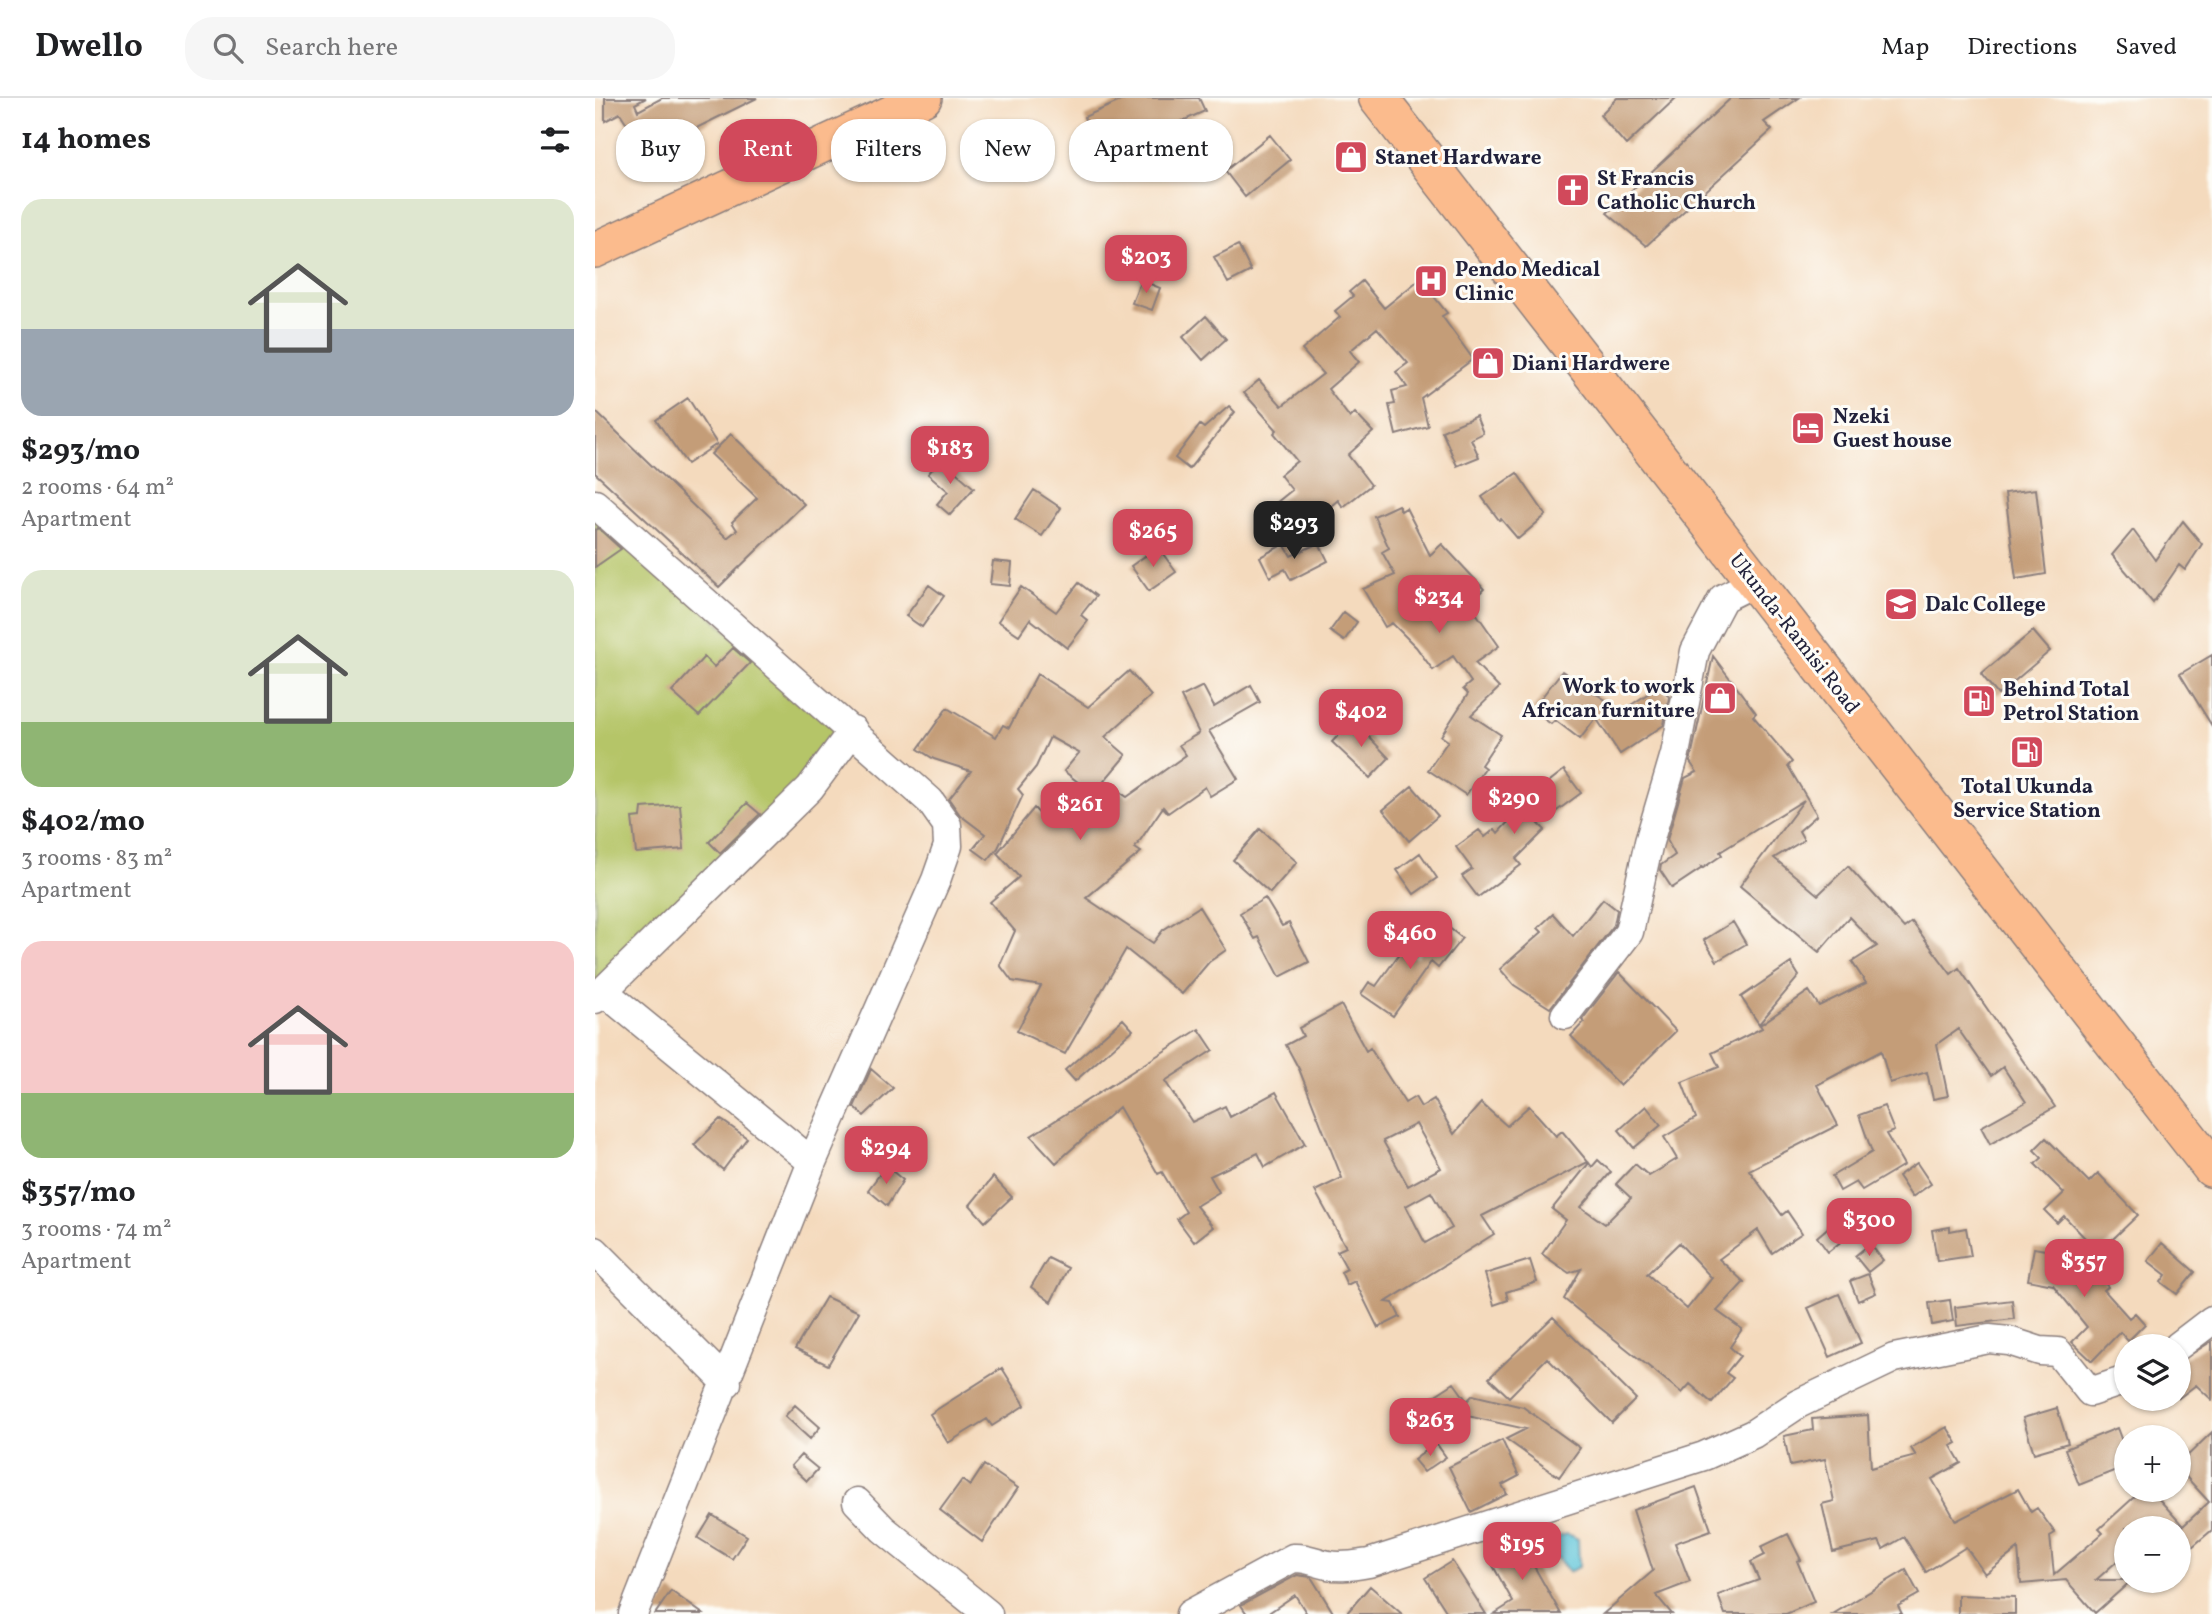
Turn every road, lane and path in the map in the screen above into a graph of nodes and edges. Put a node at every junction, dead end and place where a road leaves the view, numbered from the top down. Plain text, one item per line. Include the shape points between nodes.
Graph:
1 (924, 98) edge
2 (1378, 98) edge
3 (595, 250) edge
4 (595, 504) edge
5 (1755, 582) junction
6 (853, 730) junction
7 (599, 995) edge
8 (1565, 1015) dead end
9 (812, 1162) junction
10 (2212, 1168) edge
11 (595, 1251) edge
12 (2212, 1320) edge
13 (2191, 1336) edge
14 (727, 1382) junction
15 (2114, 1384) edge
16 (857, 1502) dead end
17 (633, 1614) edge
18 (988, 1614) edge
19 (1190, 1614) edge

1 - 3 main road
2 - 5 highway, Ukunda-Ramisi Road
4 - 6 street
5 - 8 street via 1723,598 1695,651 1675,754 1629,932
5 - 10 highway, Ukunda-Ramisi Road
6 - 7 street via 810,788
6 - 9 street via 939,810 947,825 948,846
7 - 9 street
9 - 14 street
11 - 14 street
12 - 13 street
14 - 17 street
15 - 19 street via 2090,1392 2058,1352 2009,1340 1989,1339 1894,1357 1704,1456 1369,1563 1340,1566 1307,1557 1293,1559
16 - 18 street via 883,1529

